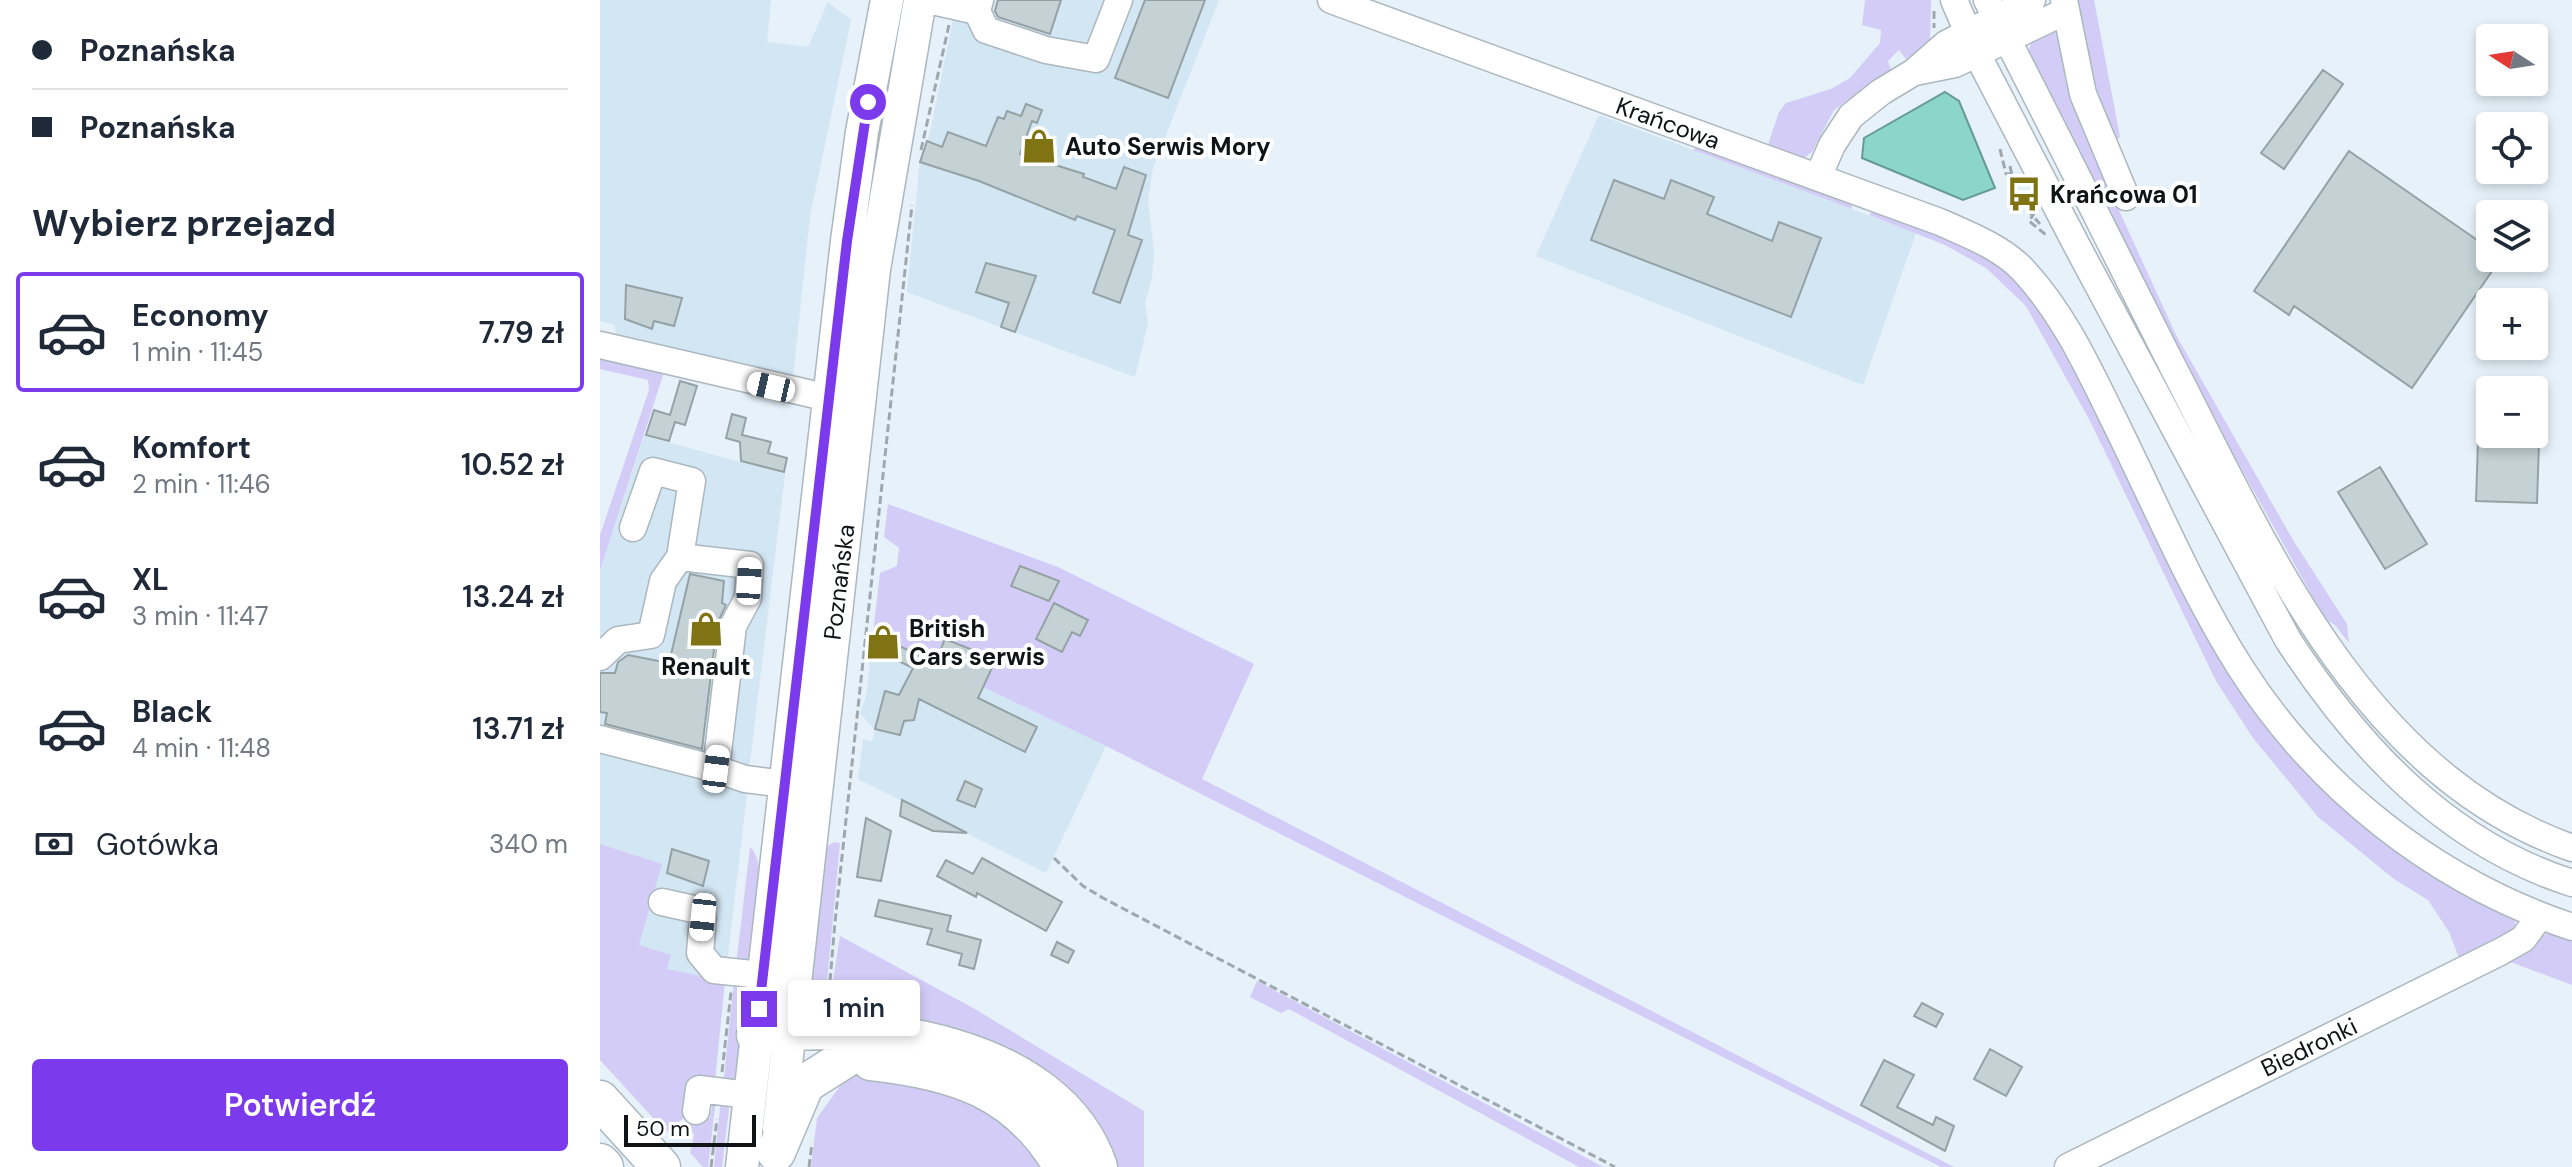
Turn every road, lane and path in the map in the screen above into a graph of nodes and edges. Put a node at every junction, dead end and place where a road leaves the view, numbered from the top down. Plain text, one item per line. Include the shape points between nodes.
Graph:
1 (887, 0) edge
2 (920, 0) edge
3 (1119, 0) edge
4 (1331, 0) edge
5 (2032, 0) edge
6 (1944, 2) edge
7 (959, 4) edge
8 (2065, 5) edge
9 (1996, 18) edge
10 (1934, 31) dead end
11 (1972, 43) junction
12 (918, 158) dead end
13 (1818, 177) junction
14 (2126, 197) dead end
15 (912, 204) dead end
16 (600, 345) edge
17 (829, 398) junction
18 (633, 528) dead end
19 (680, 557) junction
20 (600, 657) edge
21 (600, 739) edge
22 (716, 769) junction
23 (784, 784) junction
24 (2572, 848) edge
25 (1054, 858) dead end
26 (2572, 883) edge
27 (662, 902) dead end
28 (2540, 916) junction
29 (2572, 927) edge
30 (762, 975) junction
31 (848, 1012) dead end
32 (778, 1038) junction
33 (846, 1058) junction
34 (749, 1095) junction
35 (600, 1100) edge
36 (696, 1111) dead end
37 (775, 1160) edge
38 (661, 1167) edge
39 (742, 1167) edge
40 (1063, 1167) edge
41 (1098, 1167) edge
42 (1615, 1167) edge
43 (2068, 1167) edge

1 - 17 main road, Poznańska via 862,132
2 - 32 main road, Poznańska via 874,269
3 - 7 street via 1096,59 1046,50 986,30
4 - 13 street, Krańcowa
5 - 9 street
6 - 10 path
6 - 11 street
7 - 12 path
8 - 9 street
8 - 14 street via 2083,94
9 - 11 street
9 - 24 street via 2259,535 2318,632 2377,709 2429,761 2508,817
11 - 13 street via 1936,70 1914,72 1851,116
11 - 26 street via 2288,640 2324,696 2378,760 2434,809 2493,847
13 - 28 street, Krańcowa via 1940,222 2003,253 2022,269 2058,313 2195,584 2239,666 2272,712 2321,770 2373,818 2472,883
15 - 31 path via 830,981
16 - 17 street
17 - 23 main road, Poznańska
18 - 19 street via 653,471 703,483
19 - 20 street via 663,581 651,635 618,640
19 - 22 street via 750,565 748,598 733,626
21 - 22 street
22 - 23 street
23 - 30 main road, Poznańska
25 - 42 path via 1103,898
27 - 30 street via 698,910 703,917 700,953 714,970
28 - 29 street, Krańcowa
28 - 43 street, Biedronki via 2523,939 2500,952
30 - 32 main road, Poznańska
32 - 33 highway
32 - 34 main road, Poznańska
32 - 37 main road, Poznańska
32 - 41 highway via 817,1028 947,1046 1003,1065 1059,1105
33 - 37 highway via 805,1084
33 - 40 highway via 904,1064 980,1086 1034,1124
34 - 36 street via 699,1089
34 - 39 main road, Poznańska
35 - 38 highway

